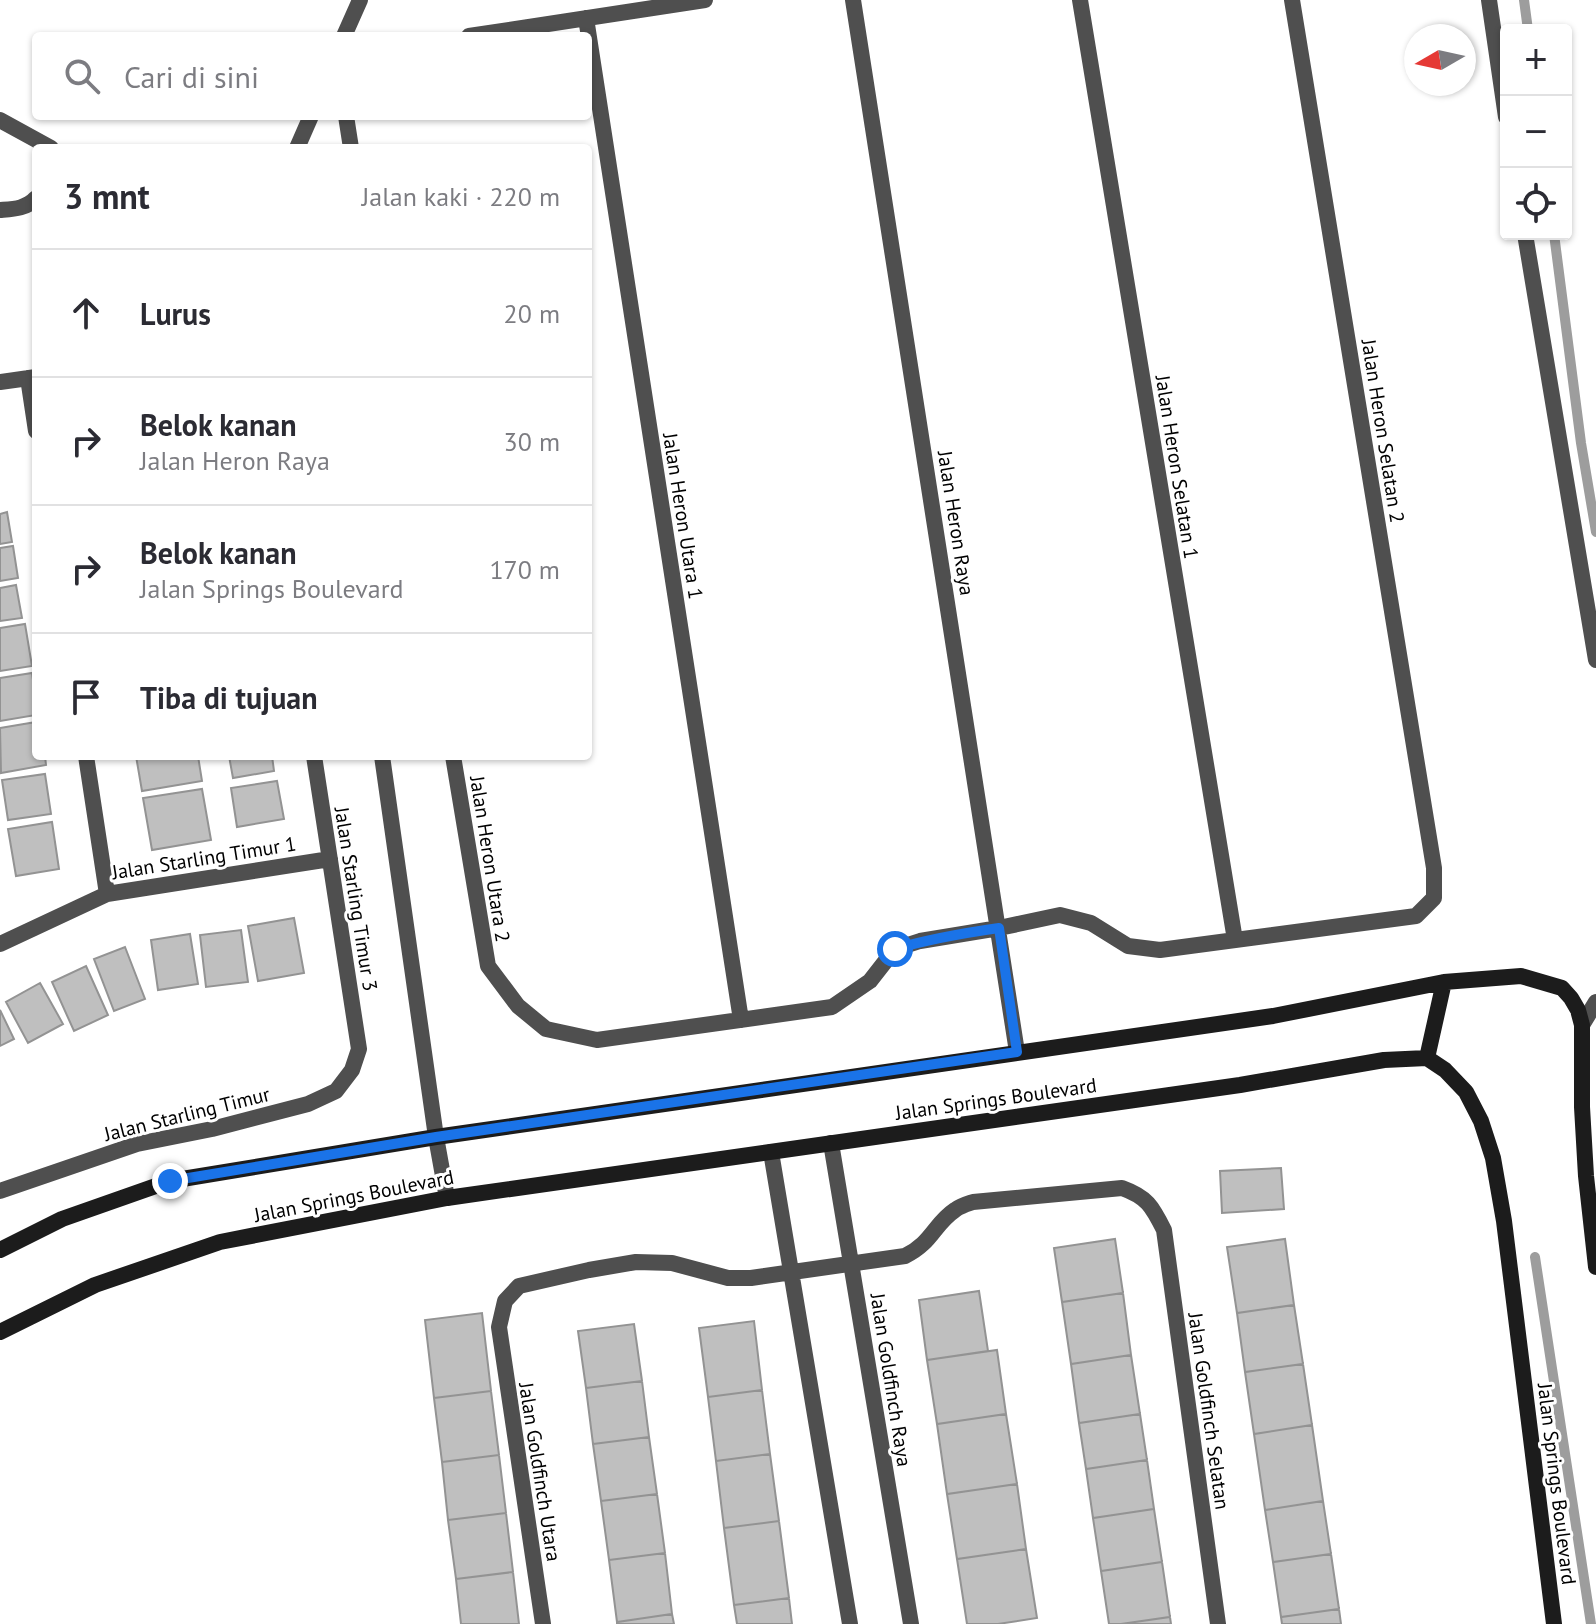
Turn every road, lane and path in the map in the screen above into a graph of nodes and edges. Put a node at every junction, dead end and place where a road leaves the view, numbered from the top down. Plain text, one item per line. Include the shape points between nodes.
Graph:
1 (360, 0) edge
2 (705, 0) edge
3 (853, 0) edge
4 (1080, 0) edge
5 (1292, 0) edge
6 (1489, 0) edge
7 (586, 18) junction
8 (346, 32) edge
9 (495, 32) edge
10 (588, 32) edge
11 (592, 57) edge
12 (1503, 96) edge
13 (0, 120) edge
14 (309, 120) edge
15 (347, 120) edge
16 (44, 144) edge
17 (299, 144) edge
18 (350, 144) edge
19 (32, 202) edge
20 (0, 210) edge
21 (1526, 240) edge
22 (32, 378) edge
23 (0, 382) edge
24 (1596, 660) edge
25 (87, 760) edge
26 (315, 760) edge
27 (383, 760) edge
28 (454, 760) edge
29 (330, 859) junction
30 (1434, 868) joint
31 (107, 894) junction
32 (999, 928) junction
33 (1235, 940) junction
34 (0, 944) edge
35 (1444, 982) junction
36 (1596, 1002) edge
37 (741, 1020) junction
38 (1582, 1025) junction
39 (359, 1049) joint
40 (1017, 1052) junction
41 (1427, 1058) junction
42 (1589, 1070) edge
43 (436, 1137) junction
44 (831, 1143) junction
45 (771, 1152) junction
46 (0, 1191) edge
47 (447, 1198) junction
48 (0, 1250) edge
49 (851, 1263) junction
50 (1596, 1267) edge
51 (791, 1272) junction
52 (0, 1332) edge
53 (543, 1624) edge
54 (850, 1624) edge
55 (911, 1624) edge
56 (1218, 1624) edge
57 (1554, 1624) edge

1 - 8 street
2 - 7 street
3 - 32 street, Jalan Heron Raya
4 - 33 street, Jalan Heron Selatan 1
5 - 30 street, Jalan Heron Selatan 2
6 - 12 street
7 - 9 street
7 - 10 street, Jalan Heron Utara 1
11 - 37 street, Jalan Heron Utara 1
13 - 16 street
14 - 17 street
15 - 18 street
19 - 20 street
21 - 24 street
22 - 23 street
25 - 31 street
26 - 29 street, Jalan Starling Timur 3
27 - 43 street
28 - 37 street, Jalan Heron Utara 2 via 488,966 518,1006 546,1029 597,1040
29 - 31 street, Jalan Starling Timur 1
29 - 39 street, Jalan Starling Timur 3
30 - 33 street, Jalan Heron Utara 2 via 1434,898 1416,916
31 - 34 street, Jalan Starling Timur 1
32 - 33 street, Jalan Heron Utara 2 via 1060,915 1091,923 1128,946 1160,950
32 - 37 street, Jalan Heron Utara 2 via 895,949 870,981 832,1007
32 - 40 street, Jalan Heron Raya
35 - 38 main road, Jalan Springs Boulevard via 1521,976 1562,988
35 - 40 main road, Jalan Springs Boulevard via 1273,1016
35 - 41 main road
36 - 38 street
38 - 42 main road, Jalan Springs Boulevard
39 - 46 street, Jalan Starling Timur via 336,1091 308,1104 137,1144
40 - 43 main road, Jalan Springs Boulevard
41 - 44 main road, Jalan Springs Boulevard via 1384,1060
41 - 57 main road, Jalan Springs Boulevard via 1466,1092 1493,1158
42 - 50 main road, Jalan Springs Boulevard via 1582,1107
43 - 47 street
43 - 48 main road, Jalan Springs Boulevard via 170,1181 62,1219
44 - 45 main road, Jalan Springs Boulevard
44 - 49 street, Jalan Goldfinch Raya
45 - 47 main road, Jalan Springs Boulevard
45 - 51 street
47 - 52 main road, Jalan Springs Boulevard via 220,1242 95,1285
49 - 51 street
49 - 55 street, Jalan Goldfinch Raya
49 - 56 street, Jalan Goldfinch Selatan via 919,1250 950,1213 973,1202 1122,1188 1152,1206 1164,1230
51 - 53 street, Jalan Goldfinch Utara via 728,1278 672,1263 636,1262 519,1286 505,1301 501,1352
51 - 54 street

